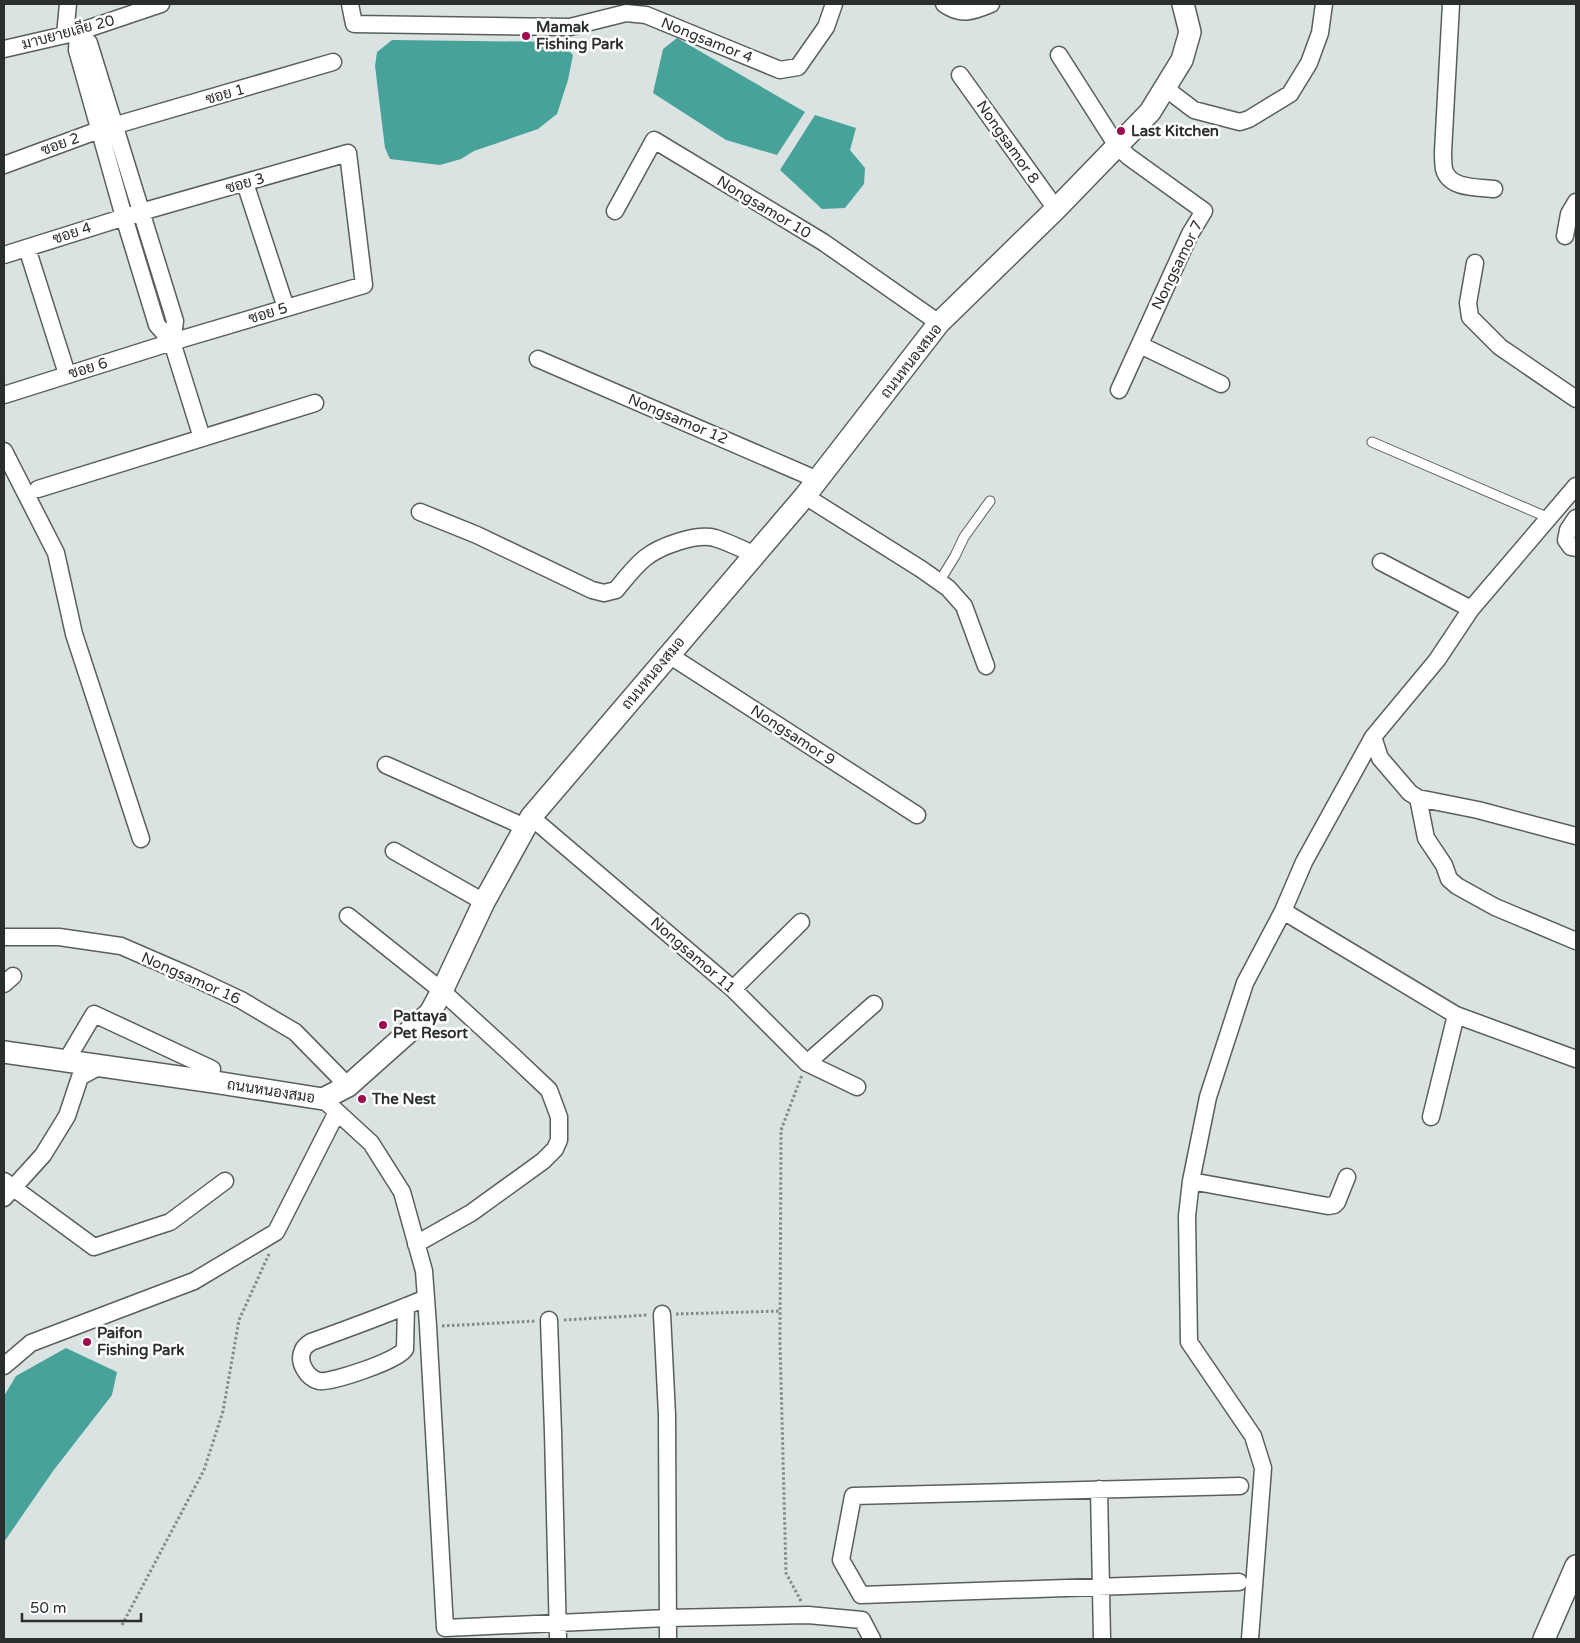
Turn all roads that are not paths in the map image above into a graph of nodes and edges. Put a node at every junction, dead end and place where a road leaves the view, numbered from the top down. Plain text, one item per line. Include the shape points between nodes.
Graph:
1 (68, 4) edge
2 (161, 4) edge
3 (350, 4) edge
4 (834, 4) edge
5 (944, 4) edge
6 (991, 4) edge
7 (1183, 4) edge
8 (1324, 4) edge
9 (1451, 4) edge
10 (72, 33) junction
11 (4, 49) edge
12 (1059, 55) dead end
13 (333, 62) dead end
14 (960, 74) dead end
15 (1165, 88) junction
16 (116, 125) junction
17 (99, 130) junction
18 (1117, 146) junction
19 (4, 165) edge
20 (245, 183) junction
21 (1494, 189) dead end
22 (1576, 202) edge
23 (1056, 209) junction
24 (141, 212) junction
25 (615, 212) dead end
26 (124, 217) junction
27 (1565, 236) dead end
28 (27, 248) junction
29 (4, 255) edge
30 (1475, 263) dead end
31 (364, 285) joint
32 (286, 308) junction
33 (939, 323) junction
34 (172, 342) junction
35 (1140, 346) junction
36 (538, 359) dead end
37 (68, 374) junction
38 (1221, 384) dead end
39 (1119, 390) dead end
40 (4, 395) edge
41 (1576, 399) edge
42 (315, 403) dead end
43 (202, 438) junction
44 (1372, 442) dead end
45 (4, 451) edge
46 (818, 480) junction
47 (1576, 486) edge
48 (38, 489) dead end
49 (805, 496) junction
50 (990, 501) dead end
51 (420, 512) dead end
52 (1549, 518) junction
53 (1576, 518) edge
54 (1576, 548) edge
55 (755, 554) junction
56 (1381, 562) dead end
57 (939, 582) junction
58 (1471, 609) junction
59 (669, 655) junction
60 (986, 666) dead end
61 (1372, 737) junction
62 (386, 765) dead end
63 (1418, 798) junction
64 (918, 815) dead end
65 (528, 822) junction
66 (1576, 836) edge
67 (141, 839) dead end
68 (394, 851) dead end
69 (484, 902) junction
70 (1283, 911) junction
71 (348, 916) dead end
72 (801, 922) dead end
73 (4, 937) edge
74 (1576, 941) edge
75 (733, 989) junction
76 (442, 991) junction
77 (874, 1004) dead end
78 (1456, 1014) junction
79 (4, 1052) edge
80 (1576, 1059) edge
81 (66, 1061) junction
82 (807, 1063) junction
83 (100, 1066) junction
84 (212, 1068) dead end
85 (348, 1086) junction
86 (857, 1087) dead end
87 (330, 1106) junction
88 (1431, 1117) dead end
89 (1347, 1177) dead end
90 (225, 1181) dead end
91 (1191, 1181) junction
92 (7, 1189) edge
93 (416, 1244) junction
94 (426, 1298) junction
95 (406, 1306) junction
96 (662, 1314) road end
97 (549, 1320) road end
98 (4, 1366) edge
99 (1240, 1486) dead end
100 (1099, 1489) junction
101 (1574, 1576) edge
102 (1239, 1582) dead end
103 (1101, 1586) junction
104 (667, 1618) junction
105 (558, 1623) junction
106 (445, 1634) edge
107 (558, 1639) edge
108 (668, 1639) edge
109 (872, 1639) edge
110 (1102, 1639) edge
111 (1250, 1639) edge
112 (1544, 1639) edge

1 - 10 street
2 - 10 street, มาบยายเลีย 20
3 - 4 street, Nongsamor 4 via 354,24 570,27 626,13 646,15 780,70 798,68 826,27
5 - 6 street via 961,13
7 - 15 street, ถนนหนองสมอ via 1190,32 1182,60
8 - 15 street via 1320,33 1309,63 1290,94 1249,119 1240,122 1194,110
9 - 21 street via 1444,168 1447,176 1458,184
10 - 11 street, มาบยายเลีย 20
10 - 16 street via 89,43
10 - 17 street
12 - 18 street
13 - 16 street, ซอย 1
14 - 23 street, Nongsamor 8
15 - 18 street, ถนนหนองสมอ via 1150,112
16 - 17 street, ซอย 2
16 - 24 street
17 - 19 street, ซอย 2
17 - 26 street
18 - 23 street, ถนนหนองสมอ
18 - 35 street, Nongsamor 7 via 1204,211 1190,234
20 - 24 street, ซอย 3
20 - 31 street, ซอย 3 via 348,153
20 - 32 street
22 - 27 street via 1569,214
23 - 33 street, ถนนหนองสมอ
24 - 26 street, ซอย 4
24 - 34 street via 175,321
25 - 33 street, Nongsamor 10 via 654,140 823,242
26 - 28 street, ซอย 4
26 - 34 street via 157,326
28 - 29 street, ซอย 4
28 - 37 street
30 - 41 street via 1468,303 1470,316 1500,347
31 - 32 street, ซอย 5
32 - 34 street, ซอย 5
33 - 46 street, ถนนหนองสมอ
34 - 37 street, ซอย 6
34 - 43 street
35 - 38 street
35 - 39 street, Nongsamor 7
36 - 46 street, Nongsamor 12
37 - 40 street, ซอย 6
42 - 43 street
43 - 48 street
44 - 52 lane
45 - 67 street via 56,553 74,634
46 - 49 street, ถนนหนองสมอ
47 - 52 street
49 - 55 street, ถนนหนองสมอ
49 - 57 street
50 - 57 lane via 964,537
51 - 55 street via 604,593 616,590 646,558 697,536 714,538
52 - 58 street
53 - 54 street via 1566,540
55 - 59 street, ถนนหนองสมอ
56 - 58 street
57 - 60 street via 964,606
58 - 61 street via 1437,660
59 - 64 street, Nongsamor 9
59 - 65 street, ถนนหนองสมอ
61 - 63 street via 1380,758
61 - 70 street via 1304,862
62 - 65 street, Nongsamor 11
63 - 66 street
63 - 74 street via 1426,838 1439,856 1449,879 1495,907
65 - 69 street, ถนนหนองสมอ
65 - 75 street, Nongsamor 11
68 - 69 street
69 - 76 street, ถนนหนองสมอ
70 - 78 street
70 - 91 street via 1245,983 1208,1097
71 - 76 street
72 - 75 street
73 - 85 street, Nongsamor 16 via 59,937 121,946 188,975 241,1000 295,1032
75 - 82 street, Nongsamor 11
76 - 85 street, ถนนหนองสมอ via 430,1013
76 - 93 street via 549,1090 559,1118 560,1140 543,1162 471,1213
77 - 82 street
78 - 80 street
78 - 88 street
79 - 81 street, ถนนหนองสมอ
81 - 83 street, ถนนหนองสมอ
81 - 84 street via 94,1014
82 - 86 street, Nongsamor 11
83 - 87 street, ถนนหนองสมอ via 214,1082
83 - 92 street via 80,1077 67,1116 43,1155
85 - 87 street, ถนนหนองสมอ
87 - 93 street via 372,1143 402,1192
87 - 98 street via 276,1232 194,1281 31,1343
89 - 91 street via 1337,1202 1328,1206
90 - 92 street via 170,1222 94,1247
91 - 111 street via 1187,1216 1189,1342 1253,1436 1263,1468
93 - 94 street via 424,1271
94 - 95 street
94 - 106 street
95 - 95 street via 311,1342 303,1349 302,1365 310,1376 320,1381 351,1374 403,1354
96 - 104 street via 667,1415
97 - 105 street
99 - 100 street
100 - 103 street
100 - 103 street via 853,1496 841,1560 861,1595
101 - 112 street
102 - 103 street
103 - 110 street
104 - 105 street
104 - 108 street
104 - 109 street via 808,1615 862,1620
105 - 106 street
105 - 107 street

